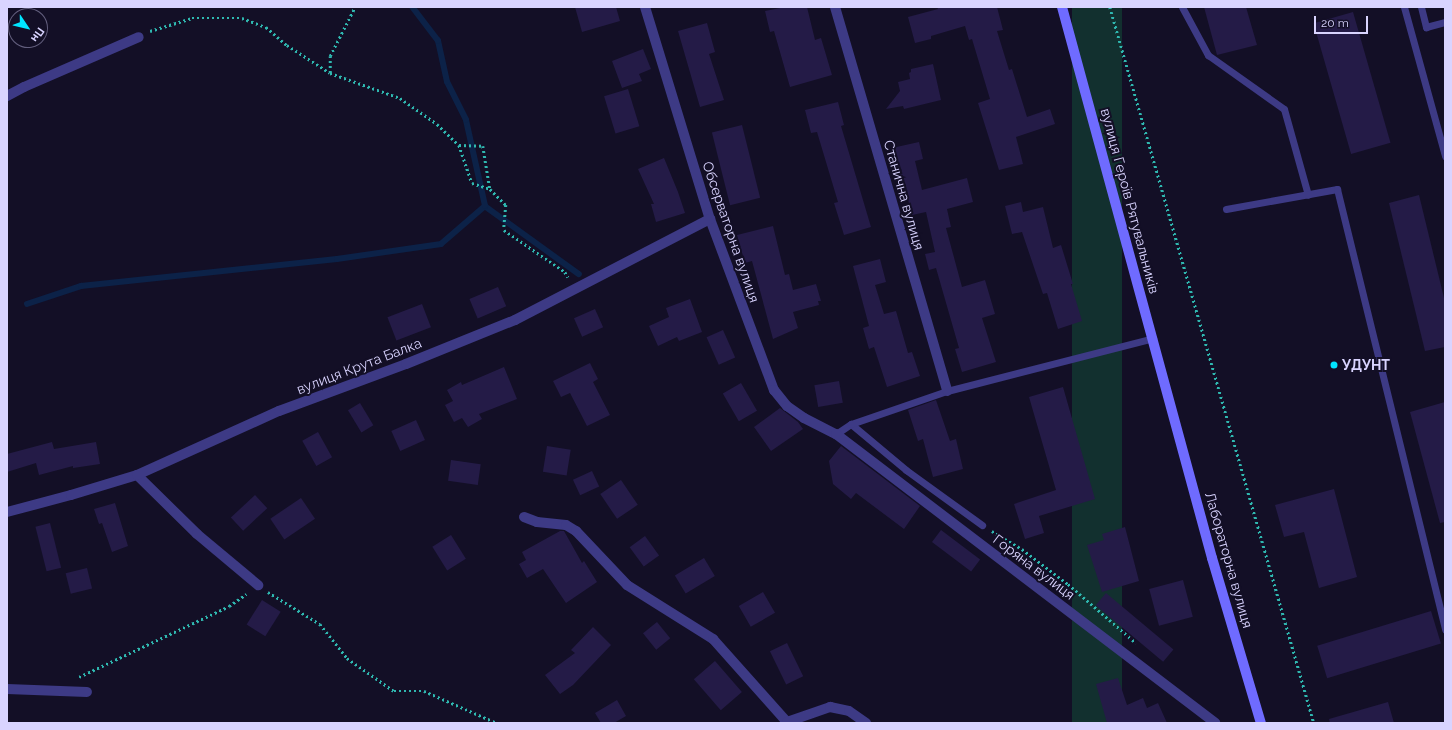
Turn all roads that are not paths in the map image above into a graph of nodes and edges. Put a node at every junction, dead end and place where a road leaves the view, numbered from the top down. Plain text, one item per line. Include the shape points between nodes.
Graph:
1 (645, 7) edge
2 (835, 7) edge
3 (1062, 7) edge
4 (1182, 7) edge
5 (1404, 7) edge
6 (1421, 7) edge
7 (1445, 22) edge
8 (139, 37) road end
9 (7, 96) edge
10 (1445, 156) edge
11 (1308, 195) junction
12 (1226, 209) dead end
13 (710, 219) junction
14 (1153, 338) junction
15 (946, 391) junction
16 (1172, 403) joint
17 (851, 424) junction
18 (836, 434) junction
19 (137, 475) junction
20 (7, 512) edge
21 (524, 517) dead end
22 (982, 525) road end
23 (258, 585) road end
24 (1445, 630) edge
25 (7, 689) edge
26 (87, 692) dead end
27 (787, 723) edge
28 (866, 723) edge
29 (1215, 723) edge
30 (1261, 723) edge

1 - 13 street, Обсерваторна вулиця
2 - 15 street, Станична вулиця
3 - 14 main road, вулиця Героїв Рятувальників
4 - 11 lane via 1208,55 1284,109
5 - 10 lane
6 - 7 lane via 1426,27
8 - 9 street
11 - 12 lane
11 - 24 lane via 1337,190
13 - 18 street, Обсерваторна вулиця via 774,390 787,406
13 - 19 street, вулиця Крута Балка via 515,320 279,411
14 - 15 lane
14 - 16 main road, вулиця Героїв Рятувальників
15 - 17 lane
16 - 30 main road, Лабораторна вулиця via 1212,558
17 - 18 lane
17 - 22 lane via 906,470
18 - 29 street, Горяна вулиця
19 - 20 street, вулиця Крута Балка
19 - 23 street via 197,534
21 - 27 street via 537,522 566,525 576,531 627,585 713,639
25 - 26 street
27 - 28 street via 830,707 849,710

